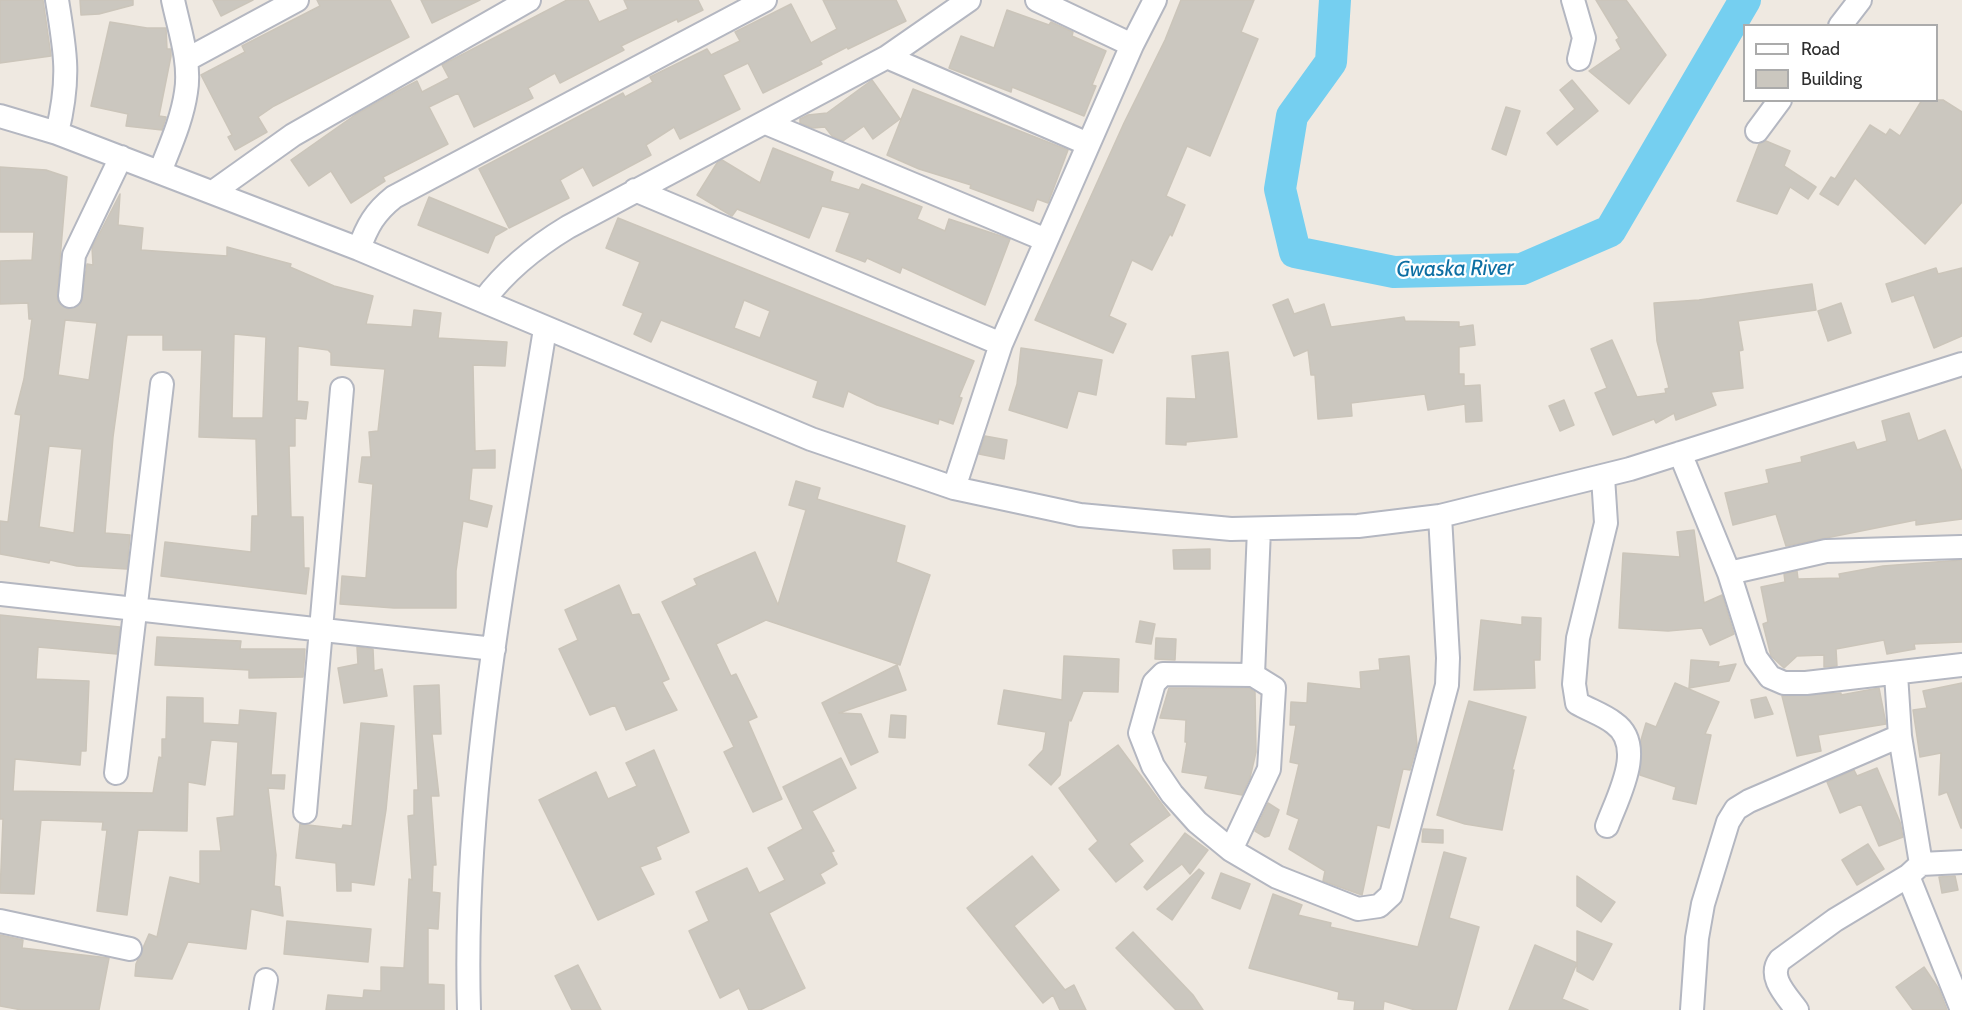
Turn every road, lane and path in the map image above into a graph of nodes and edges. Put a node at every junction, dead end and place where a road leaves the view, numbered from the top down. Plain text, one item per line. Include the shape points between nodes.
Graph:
1 (57, 0) edge
2 (173, 0) edge
3 (297, 0) edge
4 (529, 0) edge
5 (765, 0) edge
6 (969, 0) edge
7 (1037, 0) edge
8 (1155, 0) edge
9 (1573, 0) edge
10 (1860, 0) edge
11 (1842, 24) edge
12 (1132, 45) junction
13 (887, 57) junction
14 (186, 60) junction
15 (1579, 60) dead end
16 (1778, 102) edge
17 (0, 116) edge
18 (766, 123) junction
19 (1756, 130) dead end
20 (57, 133) junction
21 (1088, 144) junction
22 (121, 157) junction
23 (160, 172) junction
24 (635, 190) junction
25 (213, 192) junction
26 (1046, 240) junction
27 (359, 249) junction
28 (70, 296) dead end
29 (484, 300) junction
30 (545, 329) junction
31 (1001, 344) junction
32 (1962, 364) edge
33 (162, 384) dead end
34 (342, 389) dead end
35 (1680, 453) junction
36 (1603, 477) junction
37 (954, 488) junction
38 (1440, 516) junction
39 (1259, 529) junction
40 (1961, 547) edge
41 (1729, 573) junction
42 (0, 594) edge
43 (134, 608) junction
44 (321, 630) junction
45 (494, 649) junction
46 (1962, 665) edge
47 (1896, 674) junction
48 (1252, 675) junction
49 (1900, 736) junction
50 (116, 773) dead end
51 (305, 812) dead end
52 (1607, 826) dead end
53 (1231, 850) junction
54 (1962, 862) edge
55 (1914, 870) junction
56 (0, 921) edge
57 (130, 949) dead end
58 (266, 980) dead end
59 (261, 1010) edge
60 (469, 1010) edge
61 (1692, 1010) edge
62 (1797, 1010) edge
63 (1962, 1010) edge

1 - 20 street via 67,60 65,97
2 - 14 street
3 - 14 street
4 - 25 street via 293,135
5 - 27 street via 394,197 379,209 366,228
6 - 13 street
7 - 12 street
8 - 12 street
9 - 15 street via 1584,38
10 - 11 street
12 - 21 street
13 - 18 street
13 - 21 street
14 - 23 street via 183,109
16 - 19 street
17 - 20 street
18 - 24 street
18 - 26 street
20 - 22 street
21 - 26 street
22 - 23 street
22 - 28 street via 74,255
23 - 25 street
24 - 29 street via 534,248
24 - 31 street
25 - 27 street
26 - 31 street
27 - 29 street
29 - 30 street
30 - 37 street via 811,439
30 - 45 street
31 - 37 street
32 - 35 street
33 - 43 street
34 - 44 street
35 - 36 street
35 - 41 street
36 - 38 street
36 - 52 street via 1606,523 1578,638 1574,684 1577,703 1616,723 1628,741 1629,767
37 - 39 street via 1080,515
38 - 39 street via 1358,526
38 - 53 street via 1447,685 1391,894 1379,906 1358,909 1277,877
39 - 48 street
40 - 41 street via 1826,551
41 - 47 street via 1756,658 1770,677 1784,683 1806,683
42 - 43 street
43 - 44 street
43 - 50 street
44 - 45 street
44 - 51 street
45 - 60 street via 473,831
46 - 47 street
47 - 49 street
48 - 53 street via 1274,687 1269,769
48 - 53 street via 1159,676 1140,733 1153,766 1172,794 1197,822
49 - 55 street
49 - 61 street via 1736,809 1728,822 1703,904
54 - 55 street
55 - 62 street via 1780,960 1774,974
55 - 63 street
56 - 57 street
58 - 59 street

